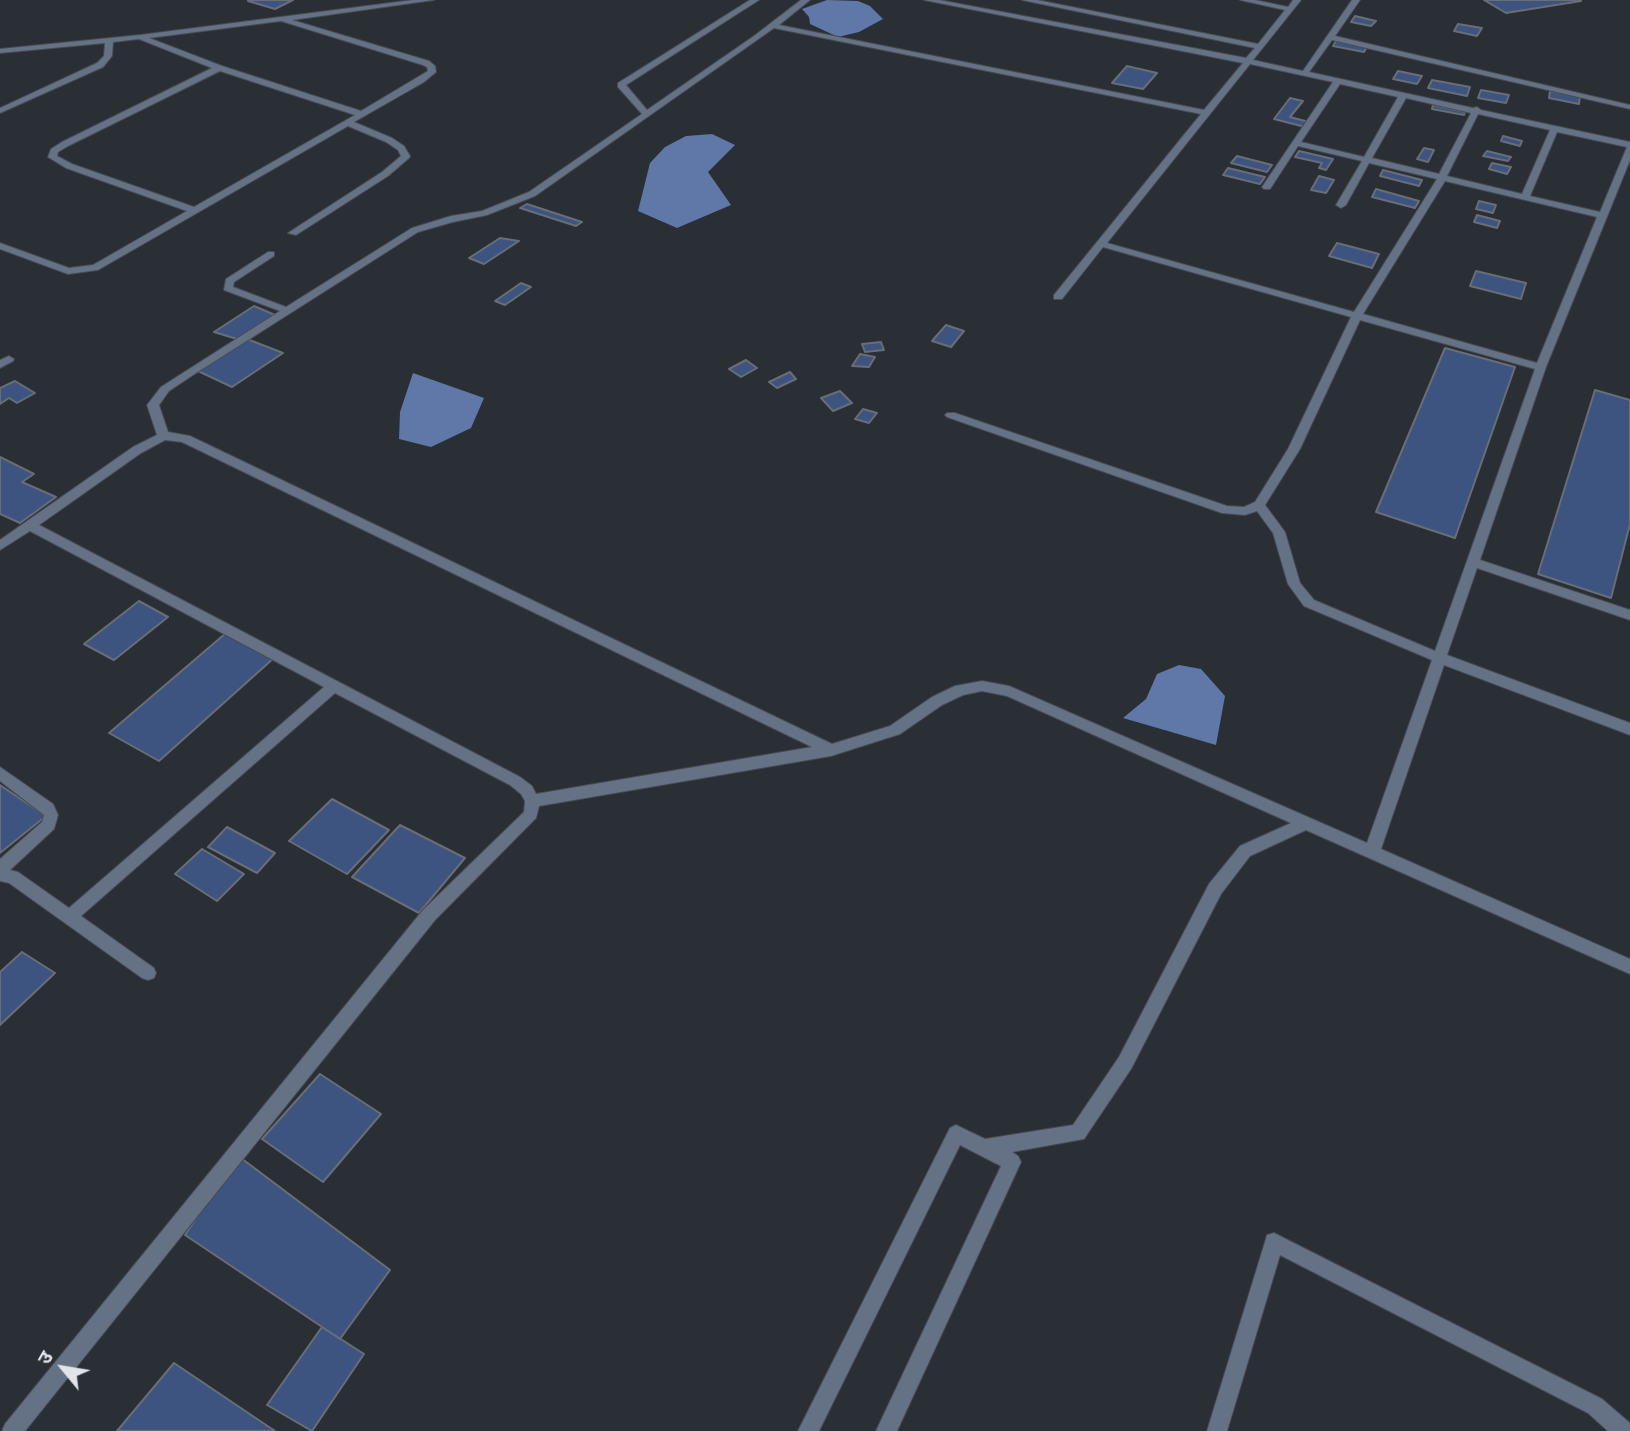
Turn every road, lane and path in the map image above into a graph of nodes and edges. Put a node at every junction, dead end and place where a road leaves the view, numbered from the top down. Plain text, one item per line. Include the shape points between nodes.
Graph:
1 (430, 0) edge
2 (755, 0) edge
3 (806, 0) edge
4 (928, 0) edge
5 (1026, 0) edge
6 (1244, 0) edge
7 (1297, 0) edge
8 (1356, 0) edge
9 (960, 3) edge
10 (1289, 9) junction
11 (278, 18) junction
12 (774, 26) junction
13 (140, 37) junction
14 (1330, 37) junction
15 (109, 40) junction
16 (1258, 46) junction
17 (0, 51) edge
18 (1247, 61) junction
19 (219, 68) junction
20 (1305, 73) junction
21 (1338, 80) junction
22 (1405, 94) junction
23 (1630, 107) edge
24 (1478, 109) junction
25 (0, 111) edge
26 (1206, 113) junction
27 (362, 114) junction
28 (646, 114) junction
29 (347, 122) junction
30 (1555, 127) junction
31 (1296, 143) junction
32 (1630, 147) edge
33 (1368, 160) junction
34 (1442, 178) junction
35 (1266, 187) dead end
36 (1525, 198) junction
37 (1340, 205) dead end
38 (194, 210) junction
39 (1604, 216) junction
40 (293, 233) dead end
41 (1101, 244) junction
42 (0, 246) edge
43 (271, 254) dead end
44 (1058, 297) dead end
45 (288, 311) junction
46 (1358, 314) junction
47 (1541, 367) junction
48 (951, 415) dead end
49 (163, 436) junction
50 (1259, 505) junction
51 (29, 525) junction
52 (0, 545) edge
53 (1473, 562) junction
54 (1630, 615) edge
55 (1440, 658) junction
56 (334, 686) junction
57 (1630, 729) edge
58 (831, 750) junction
59 (0, 773) edge
60 (532, 801) junction
61 (1306, 823) junction
62 (1373, 852) junction
63 (0, 871) edge
64 (68, 918) junction
65 (1630, 967) edge
66 (148, 973) dead end
67 (983, 1148) junction
68 (12, 1431) edge
69 (808, 1431) edge
70 (886, 1431) edge
71 (1217, 1431) edge
72 (1624, 1431) edge

1 - 11 street
2 - 28 street via 621,85
3 - 12 street
4 - 9 street
5 - 16 street
6 - 10 street
7 - 10 street
8 - 14 street
9 - 18 street
10 - 16 street
11 - 13 street
11 - 27 street via 431,66 432,72 421,80
12 - 26 street
12 - 28 street
13 - 15 street
13 - 19 street
14 - 20 street
14 - 23 street
15 - 17 street
15 - 25 street via 108,56 100,65
16 - 18 street
18 - 20 street
18 - 26 street
19 - 27 street
19 - 38 street via 65,144 52,157
20 - 21 street
21 - 22 street
21 - 31 street
22 - 24 street
22 - 33 street
24 - 30 street
24 - 34 street
26 - 41 street
27 - 29 street
28 - 45 street via 532,194 485,213 415,230
29 - 38 street
29 - 40 street via 389,140 405,156 385,174
30 - 32 street
30 - 36 street
31 - 33 street
31 - 35 street
32 - 39 street
33 - 34 street
33 - 37 street
34 - 36 street
34 - 46 street
36 - 39 street
38 - 42 street via 104,264 78,272
39 - 47 street
41 - 44 street
41 - 46 street
43 - 45 street via 229,281 228,288
45 - 49 street via 165,389 153,405
46 - 47 street
46 - 50 street via 1294,449
47 - 53 street
48 - 50 street via 1226,510 1245,511
49 - 51 street
49 - 58 street via 186,439
50 - 55 street via 1279,532 1294,584 1310,603
51 - 52 street
51 - 56 street
53 - 54 street
53 - 55 street
55 - 57 street
55 - 62 street
56 - 60 street via 515,781
56 - 64 street
58 - 60 street
58 - 61 street via 895,730 937,701 982,686 1009,691
59 - 63 street via 51,815 49,825
60 - 68 street via 531,814 429,915
61 - 62 street
61 - 67 street via 1245,851 1215,889 1125,1063 1077,1133
62 - 65 street
63 - 64 street
64 - 66 street
67 - 69 street via 956,1134
67 - 70 street via 1012,1162
71 - 72 street via 1274,1242 1595,1406

